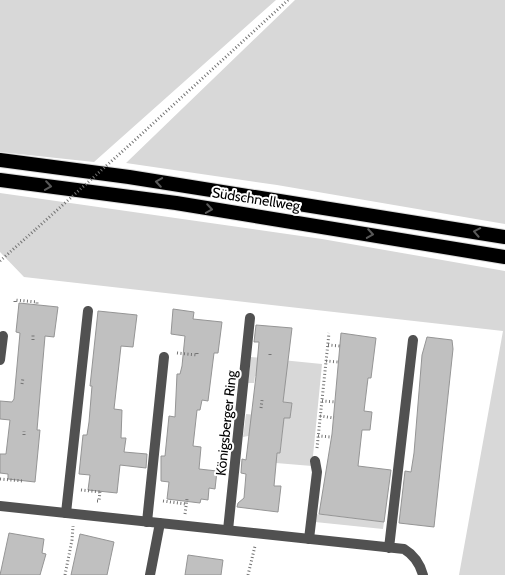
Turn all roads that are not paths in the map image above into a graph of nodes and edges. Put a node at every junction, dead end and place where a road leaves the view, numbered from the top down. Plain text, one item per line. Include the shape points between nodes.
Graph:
1 (0, 160) edge
2 (0, 180) edge
3 (505, 237) edge
4 (505, 257) edge
5 (88, 311) dead end
6 (250, 318) dead end
7 (3, 336) dead end
8 (413, 340) dead end
9 (169, 355) road end
10 (0, 360) edge
11 (315, 461) road end
12 (0, 506) edge
13 (66, 513) junction
14 (147, 522) junction
15 (160, 523) junction
16 (228, 530) junction
17 (309, 539) junction
18 (389, 548) junction
19 (150, 575) edge
20 (422, 575) edge

3 -> 1 highway, Südschnellweg
2 -> 4 highway, Südschnellweg via 196,206
5 - 13 street
6 - 16 street, Königsberger Ring
7 - 10 street
8 - 18 street
9 - 14 street
11 - 17 street
12 - 13 street
13 - 14 street
14 - 15 street
15 - 16 street
15 - 19 street
16 - 17 street
17 - 18 street
18 - 20 street via 407,551 421,566

